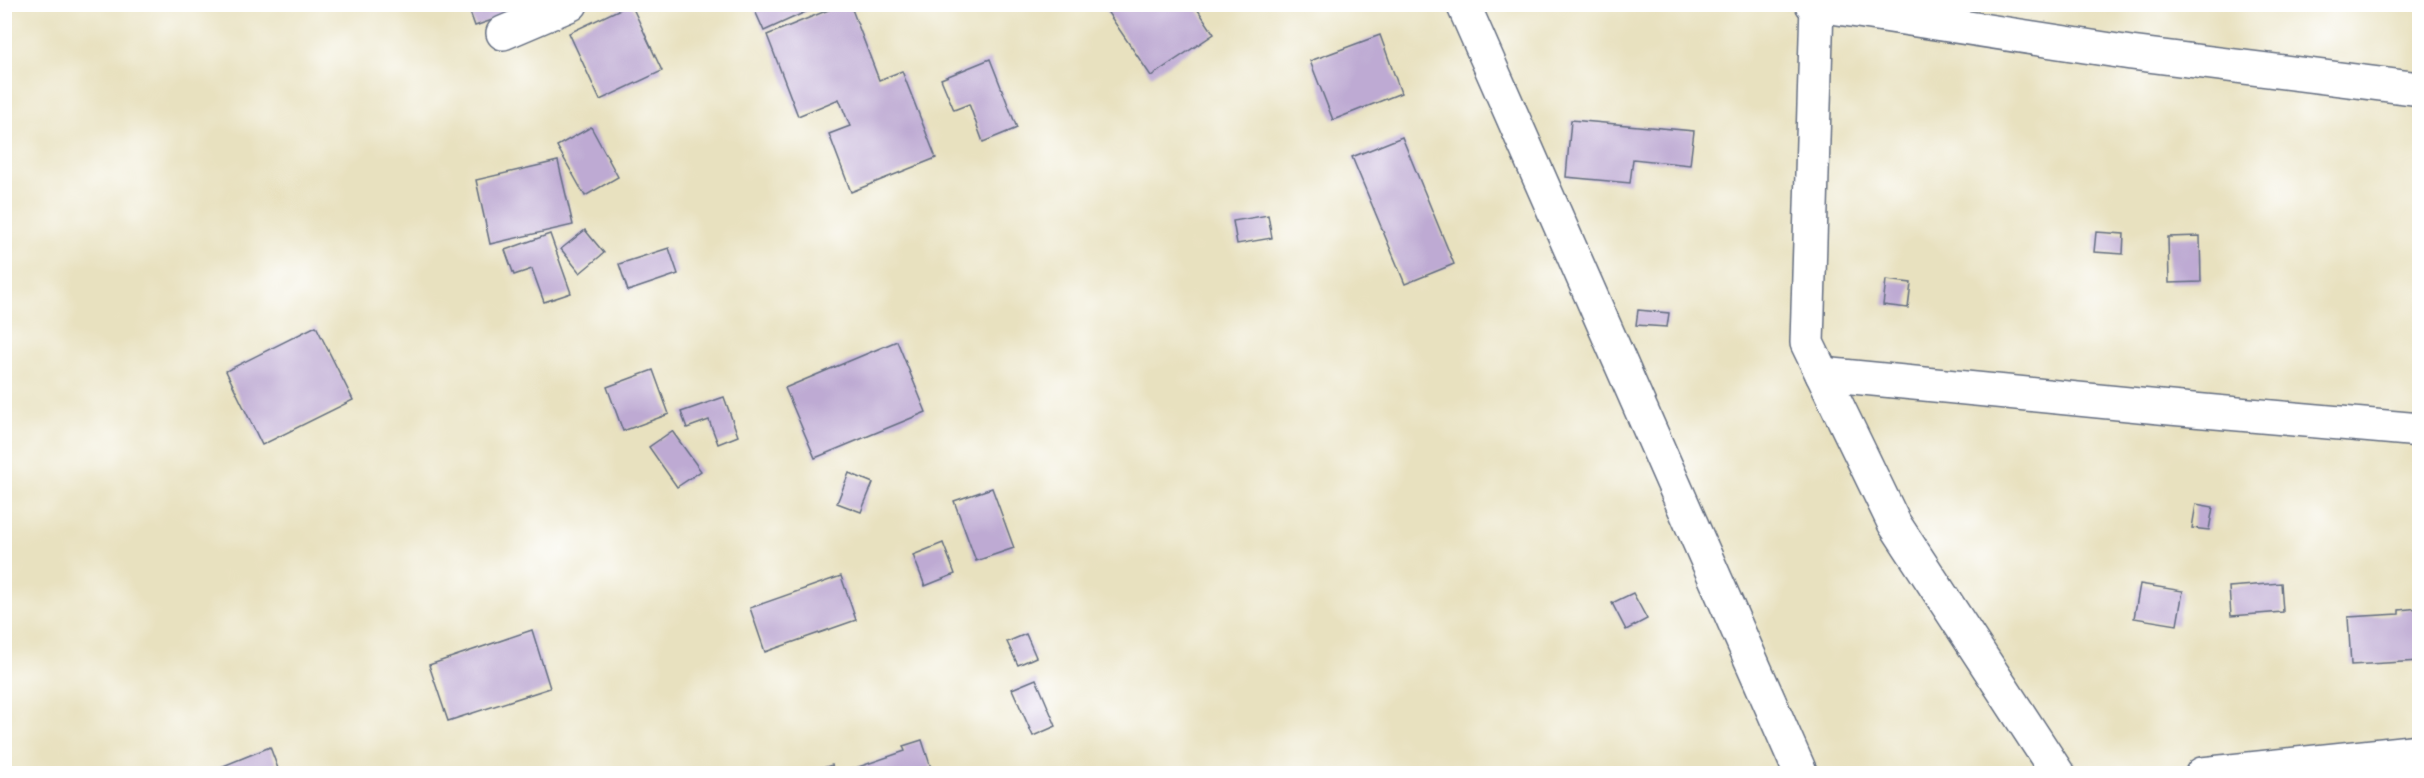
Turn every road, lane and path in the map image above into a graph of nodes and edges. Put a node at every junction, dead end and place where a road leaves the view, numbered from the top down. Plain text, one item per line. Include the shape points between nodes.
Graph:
1 (571, 4) edge
2 (1463, 4) edge
3 (1815, 5) edge
4 (503, 33) dead end
5 (2420, 89) edge
6 (1822, 374) junction
7 (2420, 430) edge
8 (2420, 752) edge
9 (1802, 774) edge
10 (2058, 774) edge
11 (2202, 774) edge

1 - 4 street
2 - 9 street
3 - 5 street via 2131,53
3 - 6 street via 1808,343
6 - 7 street
6 - 10 street via 1894,524
8 - 11 street

